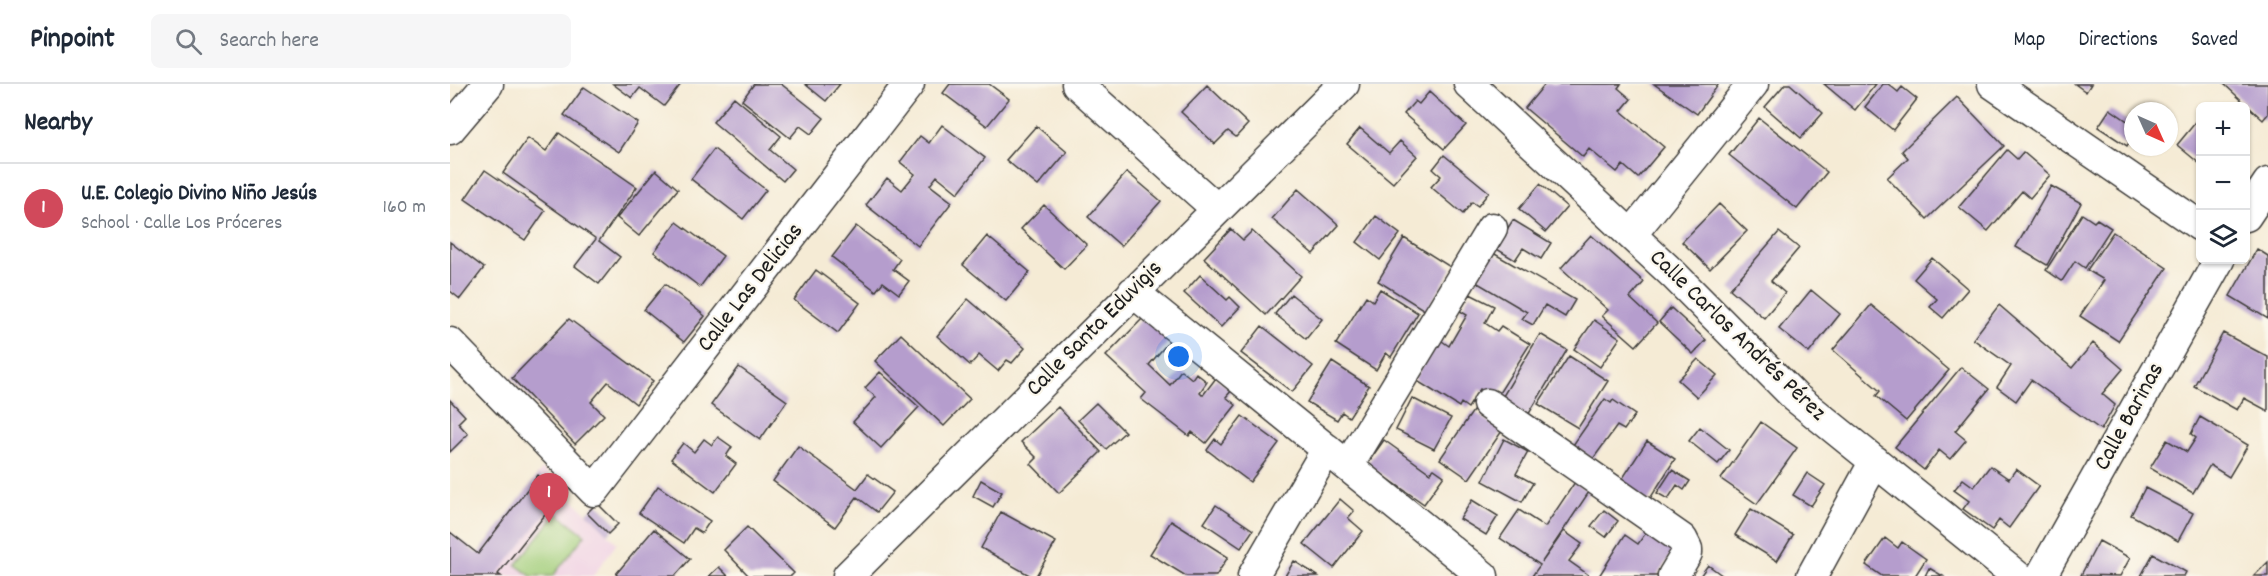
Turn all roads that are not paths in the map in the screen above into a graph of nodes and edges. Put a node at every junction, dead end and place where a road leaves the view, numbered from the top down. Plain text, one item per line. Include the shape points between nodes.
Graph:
1 (488, 84) edge
2 (909, 84) edge
3 (1077, 84) edge
4 (1344, 84) edge
5 (1469, 84) edge
6 (1753, 84) edge
7 (1993, 84) edge
8 (450, 129) edge
9 (2268, 183) edge
10 (1217, 209) junction
11 (2250, 210) edge
12 (2196, 223) edge
13 (1492, 228) dead end
14 (1631, 235) junction
15 (2217, 264) edge
16 (1133, 292) junction
17 (450, 344) edge
18 (1488, 404) dead end
19 (1338, 458) junction
20 (1875, 461) junction
21 (848, 576) edge
22 (1253, 576) edge
23 (1483, 576) edge
24 (1672, 576) edge
25 (1812, 576) edge
26 (2017, 576) edge
27 (2042, 576) edge

1 - 8 street
2 - 17 street, Calle Las Delicias via 594,491
3 - 10 street
4 - 10 street, Calle Santa Eduvigis
5 - 14 street, Calle Carlos Andrés Pérez
6 - 14 street
7 - 12 street
9 - 11 street
10 - 16 street, Calle Santa Eduvigis
13 - 19 street
14 - 20 street, Calle Carlos Andrés Pérez via 1795,397
15 - 27 street, Calle Barinas
16 - 19 street
16 - 21 street, Calle Santa Eduvigis
18 - 24 street via 1682,539 1687,553
19 - 22 street
19 - 23 street
20 - 25 street
20 - 26 street, Calle Carlos Andrés Pérez

